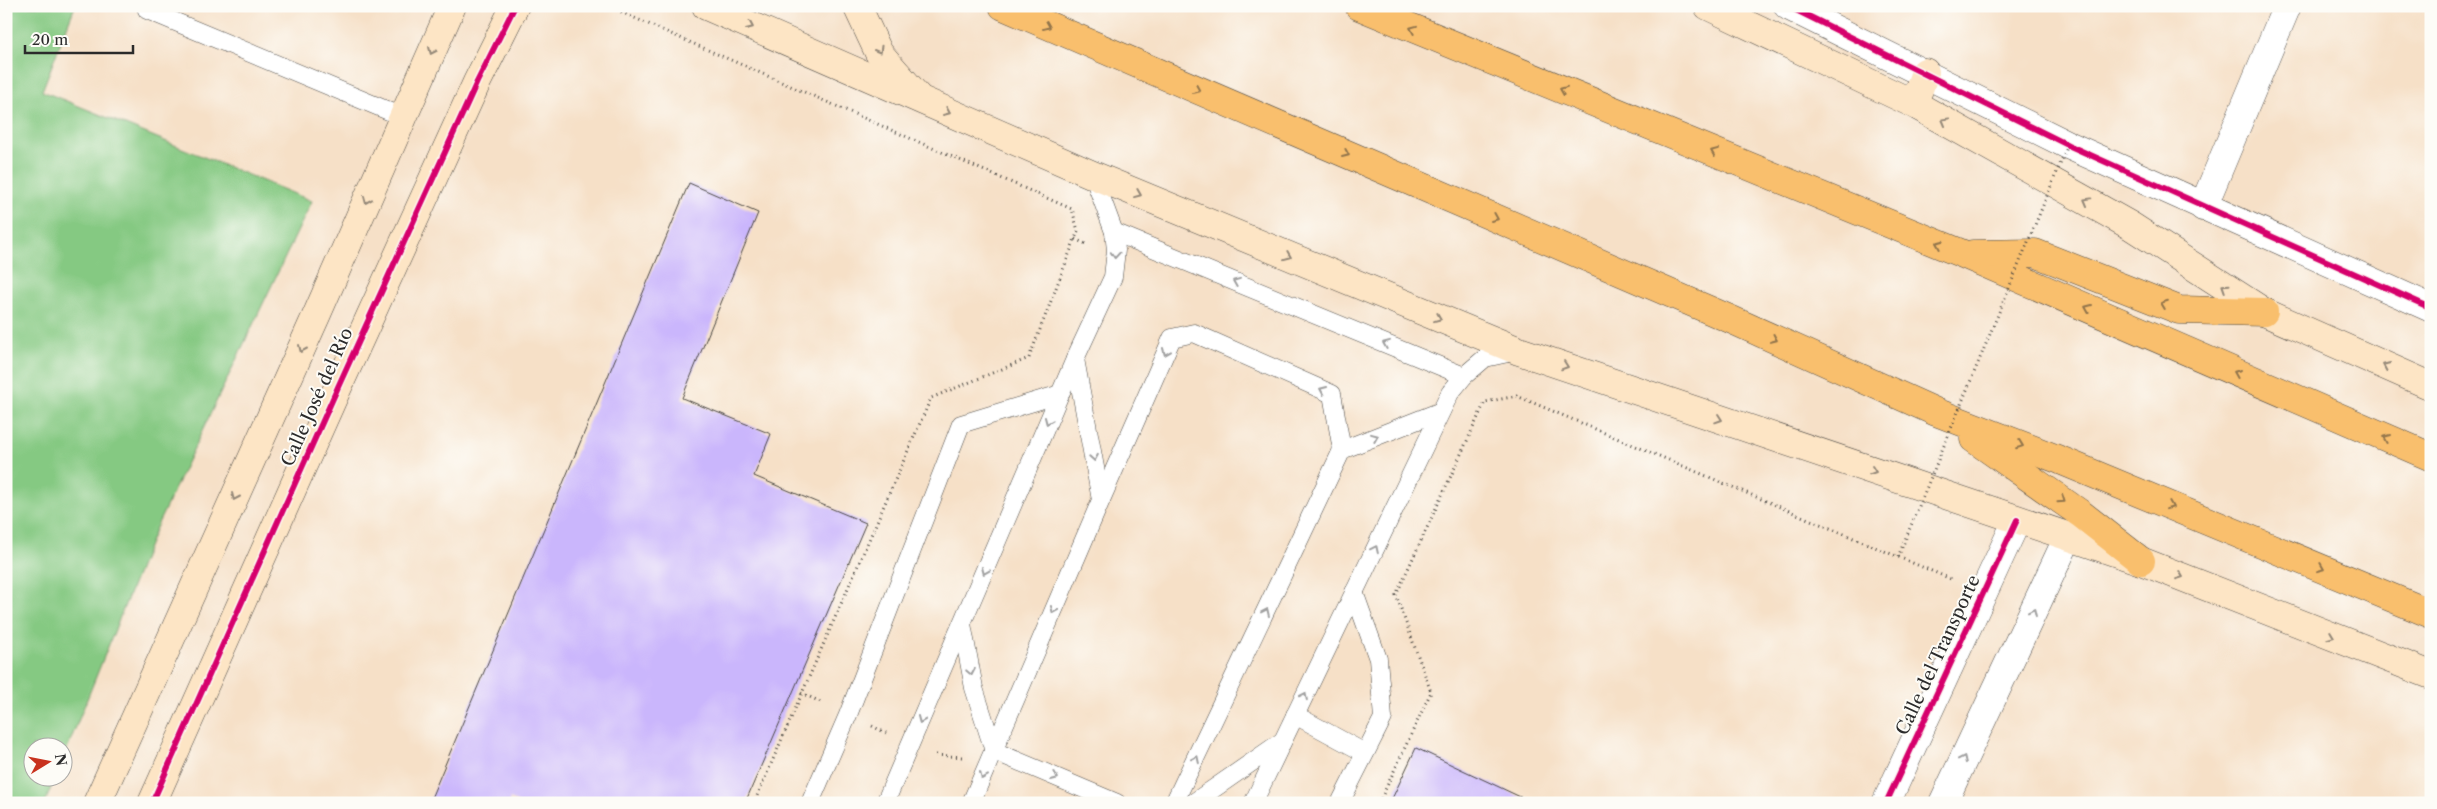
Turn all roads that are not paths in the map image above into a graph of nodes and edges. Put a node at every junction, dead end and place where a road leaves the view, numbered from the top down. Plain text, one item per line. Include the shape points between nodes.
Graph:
1 (149, 6) edge
2 (452, 6) edge
3 (515, 6) edge
4 (706, 6) edge
5 (857, 6) edge
6 (1003, 6) edge
7 (1358, 6) edge
8 (1708, 6) edge
9 (1788, 6) edge
10 (2287, 6) edge
11 (1925, 72) junction
12 (921, 101) junction
13 (1914, 104) junction
14 (403, 117) junction
15 (1093, 175) junction
16 (2203, 207) junction
17 (1114, 232) junction
18 (1963, 254) junction
19 (2431, 308) edge
20 (2264, 312) junction
21 (1519, 351) junction
22 (1075, 359) junction
23 (1464, 376) junction
24 (2431, 386) edge
25 (1060, 394) junction
26 (1441, 411) junction
27 (1936, 412) junction
28 (1342, 450) junction
29 (2431, 457) edge
30 (1102, 500) junction
31 (2017, 520) junction
32 (2068, 537) junction
33 (2140, 561) junction
34 (1354, 592) junction
35 (2431, 614) edge
36 (962, 624) junction
37 (2431, 675) edge
38 (1295, 715) junction
39 (1282, 741) junction
40 (994, 751) junction
41 (1365, 753) junction
42 (97, 803) edge
43 (152, 803) edge
44 (810, 803) edge
45 (885, 803) edge
46 (971, 803) edge
47 (1117, 803) edge
48 (1174, 803) edge
49 (1193, 803) edge
50 (1253, 803) edge
51 (1340, 803) edge
52 (1886, 803) edge
53 (1943, 803) edge

1 - 14 lane via 147,10
2 -> 14 main road
3 - 43 main road, Calle José del Río via 358,342
4 -> 12 main road
5 -> 12 main road via 880,53
6 -> 27 highway via 1730,319
18 -> 7 highway
8 - 13 main road
9 - 11 street
10 - 16 street
11 - 13 main road
11 - 16 street via 2068,145
12 -> 15 main road
20 -> 13 main road via 2131,226
14 -> 42 main road via 318,314
15 - 17 lane
15 -> 21 main road
16 - 19 street
17 -> 22 lane via 1113,277
23 -> 17 lane
20 -> 18 highway via 2180,310 2035,253
29 -> 18 highway
24 -> 20 main road
21 - 23 lane via 1485,358
21 -> 31 main road
22 - 25 lane
22 -> 30 lane
23 - 26 lane
25 -> 36 lane
25 - 44 lane via 961,424 848,715
28 -> 26 lane
34 -> 26 lane
27 -> 33 highway via 2081,514
27 -> 35 highway
28 -> 30 lane via 1332,394 1194,333 1172,338
48 -> 28 lane
30 -> 40 lane
31 - 32 main road
31 - 52 street, Calle del Transporte
32 - 33 main road
53 -> 32 street
33 -> 37 main road
38 -> 34 lane
34 - 41 lane via 1378,659 1382,686 1383,718
36 -> 40 lane via 974,688
36 -> 45 lane
38 - 39 lane
38 - 41 lane
39 - 49 lane
39 - 50 lane
40 -> 46 lane
40 -> 47 lane
41 - 51 lane

